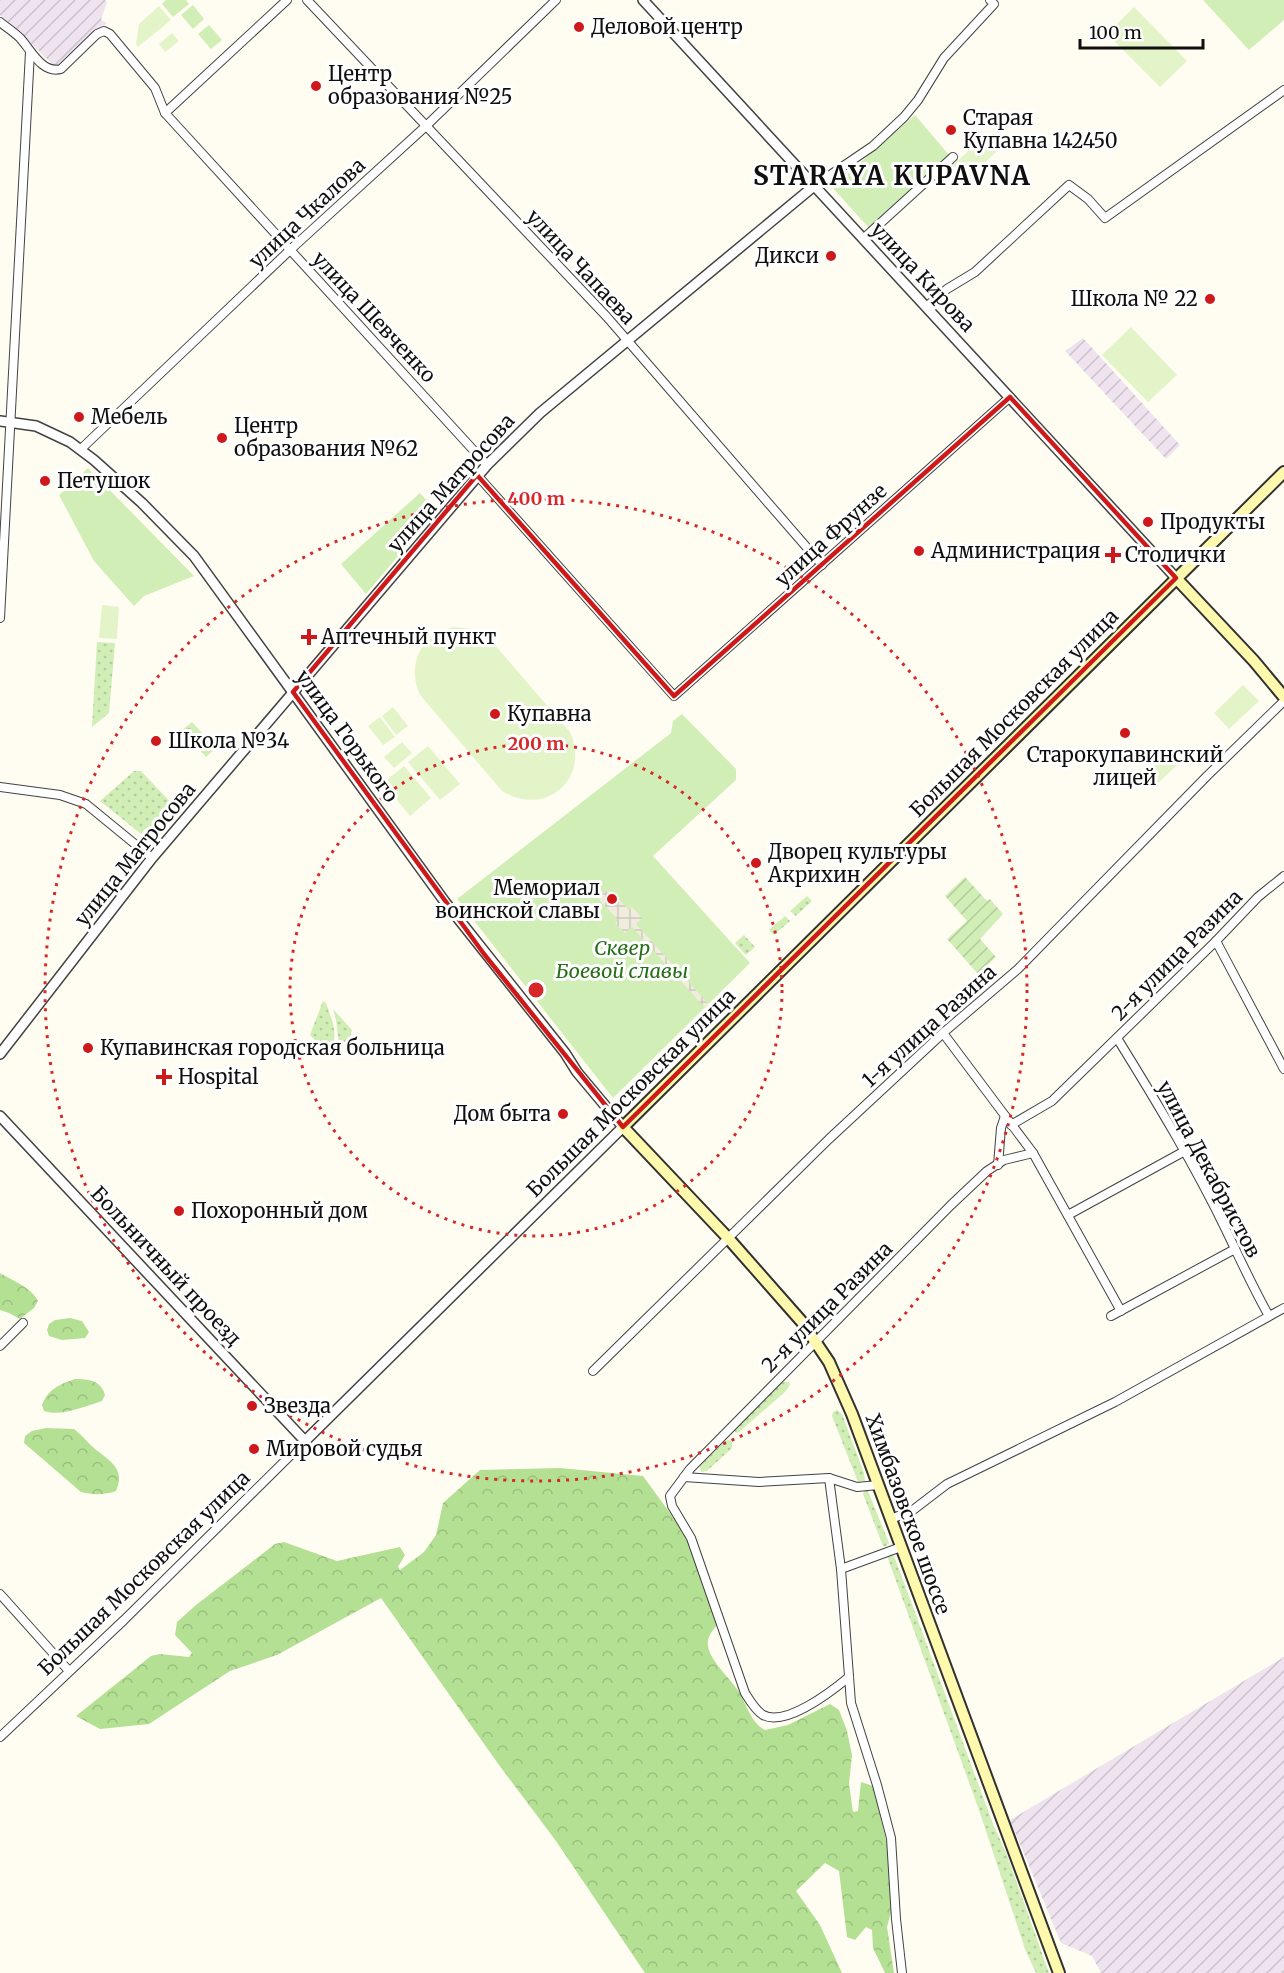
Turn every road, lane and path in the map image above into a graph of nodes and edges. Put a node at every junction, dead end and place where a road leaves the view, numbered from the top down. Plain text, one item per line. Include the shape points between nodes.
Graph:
1 (287, 0) edge
2 (307, 0) edge
3 (556, 0) edge
4 (643, 0) edge
5 (992, 2) edge
6 (0, 22) edge
7 (30, 52) junction
8 (1284, 90) edge
9 (165, 113) junction
10 (426, 126) junction
11 (953, 157) dead end
12 (814, 186) junction
13 (863, 239) junction
14 (290, 250) junction
15 (926, 307) junction
16 (626, 340) junction
17 (1010, 397) junction
18 (5, 422) edge
19 (81, 449) junction
20 (487, 465) junction
21 (1284, 472) edge
22 (477, 475) junction
23 (822, 565) junction
24 (1176, 578) junction
25 (0, 618) edge
26 (293, 692) junction
27 (1284, 699) edge
28 (0, 787) edge
29 (152, 858) junction
30 (1284, 876) edge
31 (1216, 941) junction
32 (943, 1033) junction
33 (1117, 1038) junction
34 (0, 1054) edge
35 (1284, 1069) edge
36 (0, 1116) edge
37 (1005, 1116) junction
38 (1011, 1125) junction
39 (623, 1127) junction
40 (1183, 1152) junction
41 (1033, 1153) junction
42 (998, 1165) junction
43 (1068, 1215) junction
44 (728, 1238) junction
45 (1234, 1249) junction
46 (1284, 1308) edge
47 (1121, 1311) junction
48 (1111, 1316) dead end
49 (1269, 1316) junction
50 (23, 1323) dead end
51 (816, 1343) junction
52 (0, 1346) edge
53 (593, 1371) dead end
54 (305, 1441) junction
55 (684, 1477) junction
56 (829, 1478) junction
57 (878, 1485) junction
58 (891, 1519) junction
59 (901, 1548) junction
60 (841, 1569) junction
61 (0, 1594) edge
62 (69, 1671) junction
63 (849, 1677) junction
64 (0, 1737) edge
65 (902, 1973) edge
66 (1059, 1973) edge

1 - 9 street
2 - 10 street, улица Чапаева
3 - 10 street, улица Чкалова
4 - 12 street, улица Кирова
5 - 12 street, улица Матросова via 944,58 904,117 866,152
6 - 7 street
7 - 9 street, улица Шевченко via 54,71 104,31 155,88
7 - 18 street
8 - 15 street via 1105,218 1069,184 975,272 946,289
9 - 14 street, улица Шевченко
10 - 14 street, улица Чкалова
10 - 16 street, улица Чапаева
11 - 13 street
12 - 13 street, улица Кирова
12 - 16 street, улица Матросова
13 - 15 street, улица Кирова
14 - 19 street, улица Чкалова
14 - 20 street, улица Шевченко
15 - 17 street, улица Кирова
16 - 20 street, улица Матросова via 540,413
16 - 23 street, улица Чапаева
17 - 23 street, улица Фрунзе
17 - 24 street, улица Кирова
18 - 19 street, улица Горького via 48,430
18 - 25 street
19 - 26 street, улица Горького via 194,556
20 - 22 street, улица Матросова
21 - 24 main road, Большая Московская улица
22 - 23 street, улица Фрунзе via 674,696
22 - 26 street, улица Матросова
24 - 27 main road
24 - 39 main road, Большая Московская улица
26 - 29 street, улица Матросова
26 - 39 street, улица Горького via 484,954
27 - 32 street, 1-я улица Разина via 1018,969
28 - 29 street via 60,795 86,804
29 - 34 street, улица Матросова
30 - 31 street, 2-я улица Разина
31 - 33 street, 2-я улица Разина
31 - 35 street
32 - 37 street
32 - 44 street, 1-я улица Разина
33 - 38 street, 2-я улица Разина via 1052,1101
33 - 40 street, улица Декабристов
36 - 54 street, Больничный проезд
37 - 38 street
37 - 42 street
38 - 41 street
39 - 44 main road, Химбазовское шоссе
39 - 54 street, Большая Московская улица
40 - 43 street
40 - 45 street, улица Декабристов
41 - 42 street, 2-я улица Разина
41 - 43 street
42 - 51 street, 2-я улица Разина via 944,1212
43 - 47 street
44 - 51 main road, Химбазовское шоссе
44 - 53 street, 1-я улица Разина
45 - 47 street
45 - 49 street, улица Декабристов
46 - 49 street
47 - 48 street
49 - 58 street via 1114,1402 947,1484 913,1510
50 - 52 street
51 - 55 street, 2-я улица Разина
51 - 57 main road, Химбазовское шоссе via 843,1392
54 - 62 street, Большая Московская улица
55 - 56 street via 759,1482
55 - 63 street, 2-я улица Разина via 670,1496 672,1506 691,1538 745,1693 756,1710 778,1717 800,1710 828,1695
56 - 57 street via 857,1487
56 - 60 street
57 - 58 main road, Химбазовское шоссе
58 - 59 main road, Химбазовское шоссе
59 - 60 street
59 - 66 main road, Химбазовское шоссе
60 - 63 street
61 - 62 street
62 - 64 street, Большая Московская улица
63 - 65 street via 853,1712 891,1838

